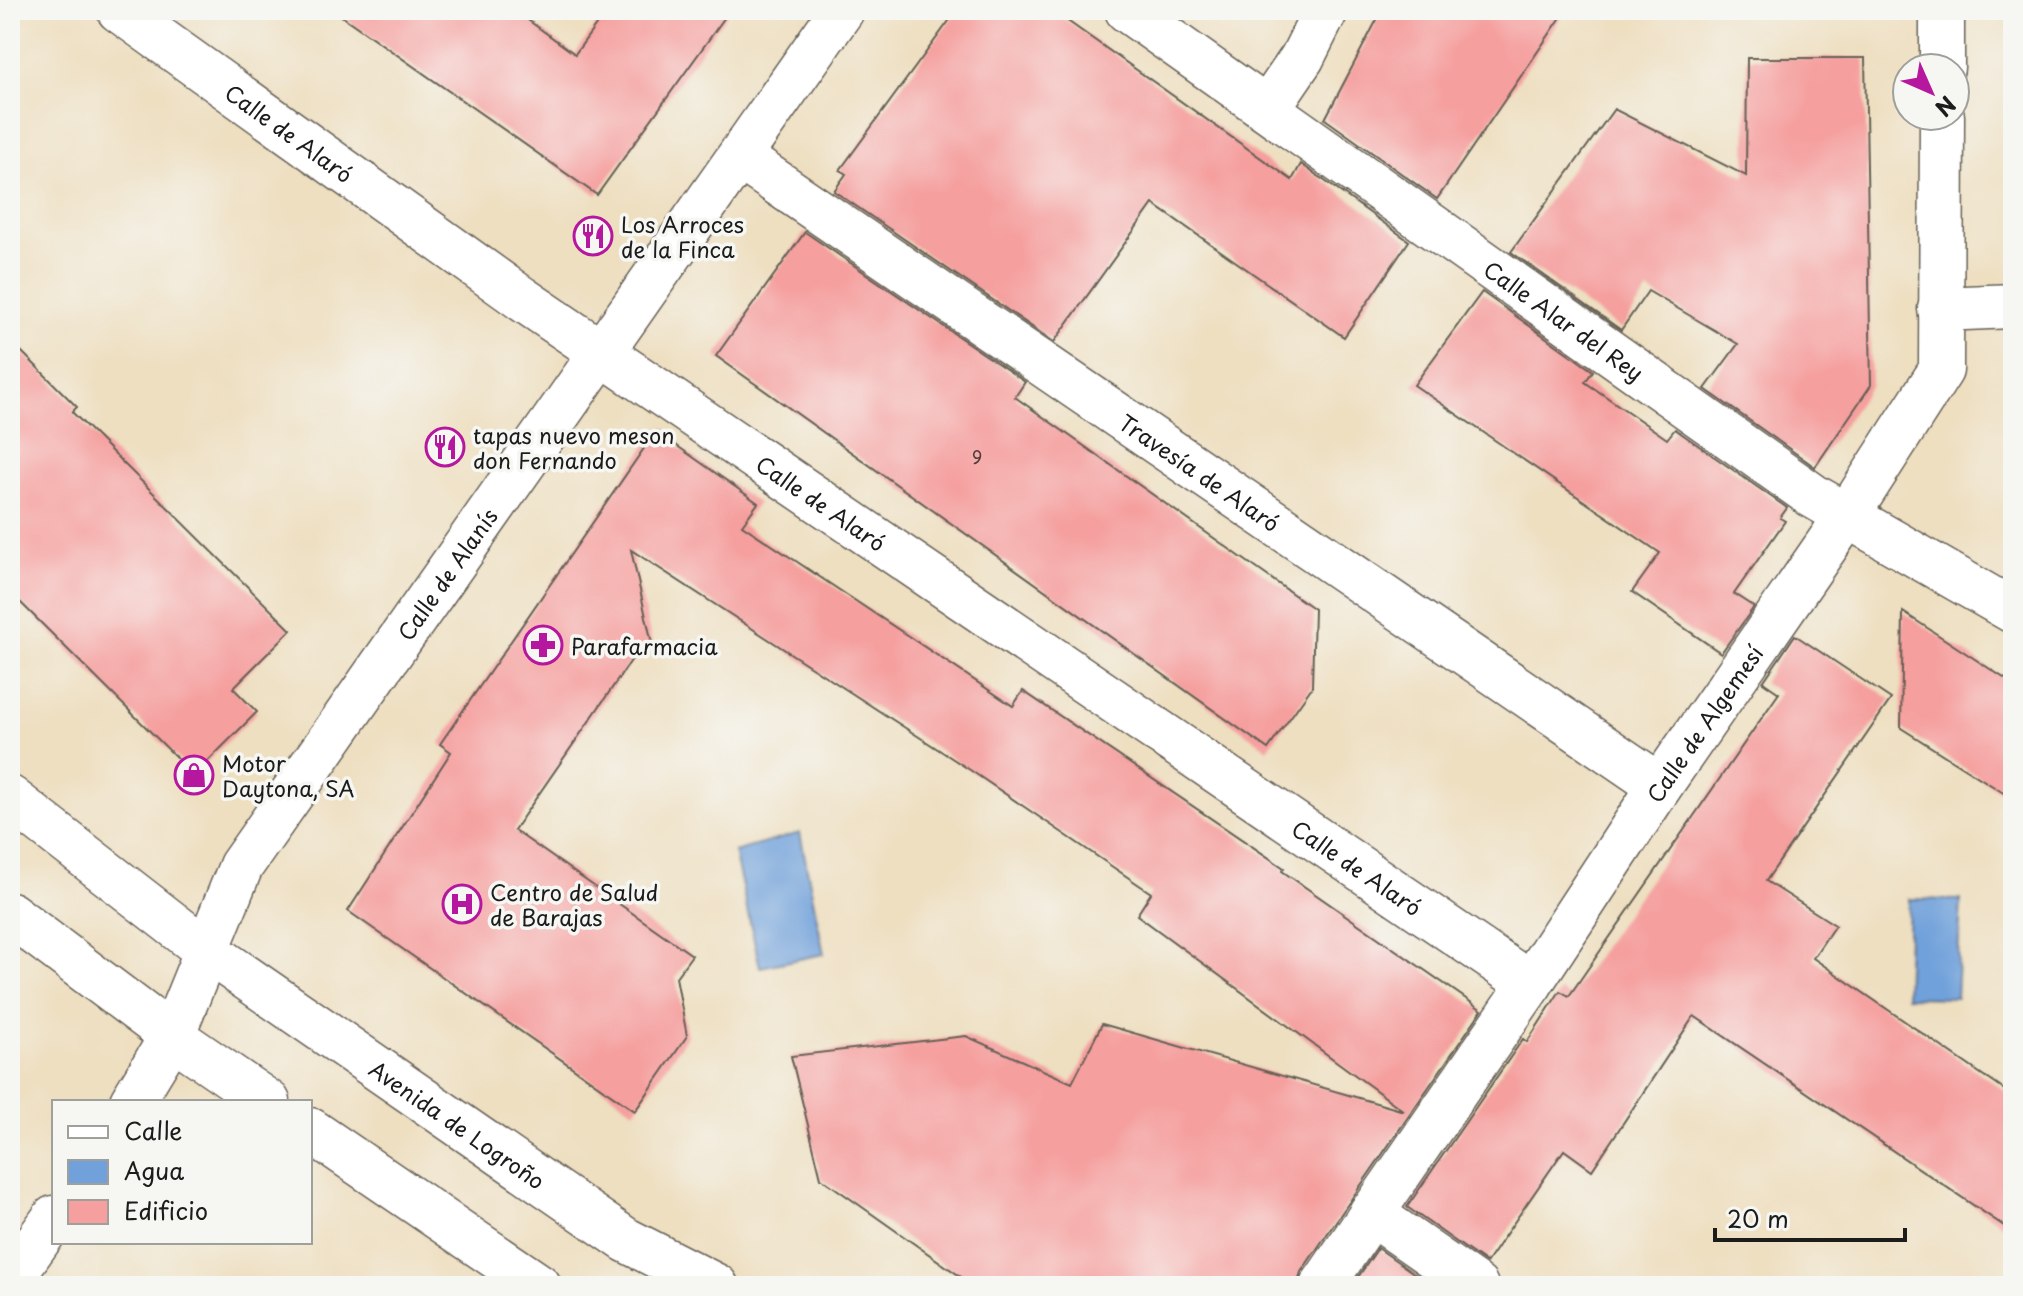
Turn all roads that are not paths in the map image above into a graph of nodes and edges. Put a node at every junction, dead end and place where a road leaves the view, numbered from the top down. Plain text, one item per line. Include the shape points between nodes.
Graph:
1 (119, 10) edge
2 (842, 10) edge
3 (1127, 10) edge
4 (1326, 10) edge
5 (1942, 10) edge
6 (1942, 52) edge
7 (1268, 108) junction
8 (1942, 132) edge
9 (741, 158) junction
10 (2013, 306) edge
11 (1940, 309) junction
12 (600, 352) junction
13 (1847, 516) junction
14 (2013, 611) edge
15 (1660, 786) junction
16 (10, 798) edge
17 (10, 914) edge
18 (206, 950) junction
19 (1530, 984) junction
20 (172, 1036) junction
21 (133, 1100) edge
22 (265, 1100) edge
23 (312, 1131) edge
24 (1371, 1213) junction
25 (52, 1221) edge
26 (10, 1280) edge
27 (539, 1286) edge
28 (716, 1286) edge
29 (1322, 1286) edge
30 (1476, 1286) edge

1 - 12 street, Calle de Alaró
2 - 9 street, Calle de Alanís
3 - 7 street, Calle Alar del Rey
4 - 7 street
5 - 6 street
7 - 13 street, Calle Alar del Rey
8 - 11 street, Calle de Algemesí
9 - 12 street, Calle de Alanís
9 - 15 street, Travesía de Alaró
10 - 11 street
11 - 13 street, Calle de Algemesí via 1941,370
12 - 18 street, Calle de Alanís via 241,866
12 - 19 street, Calle de Alaró
13 - 14 street, Calle Alar del Rey
13 - 15 street, Calle de Algemesí
15 - 19 street, Calle de Algemesí
16 - 18 street, Avenida de Logroño
17 - 20 street
18 - 20 street
18 - 28 street, Avenida de Logroño via 626,1240
19 - 24 street, Calle de Algemesí
20 - 21 street
20 - 22 street
23 - 27 street
24 - 29 street, Calle de Algemesí
24 - 30 street
25 - 26 street

